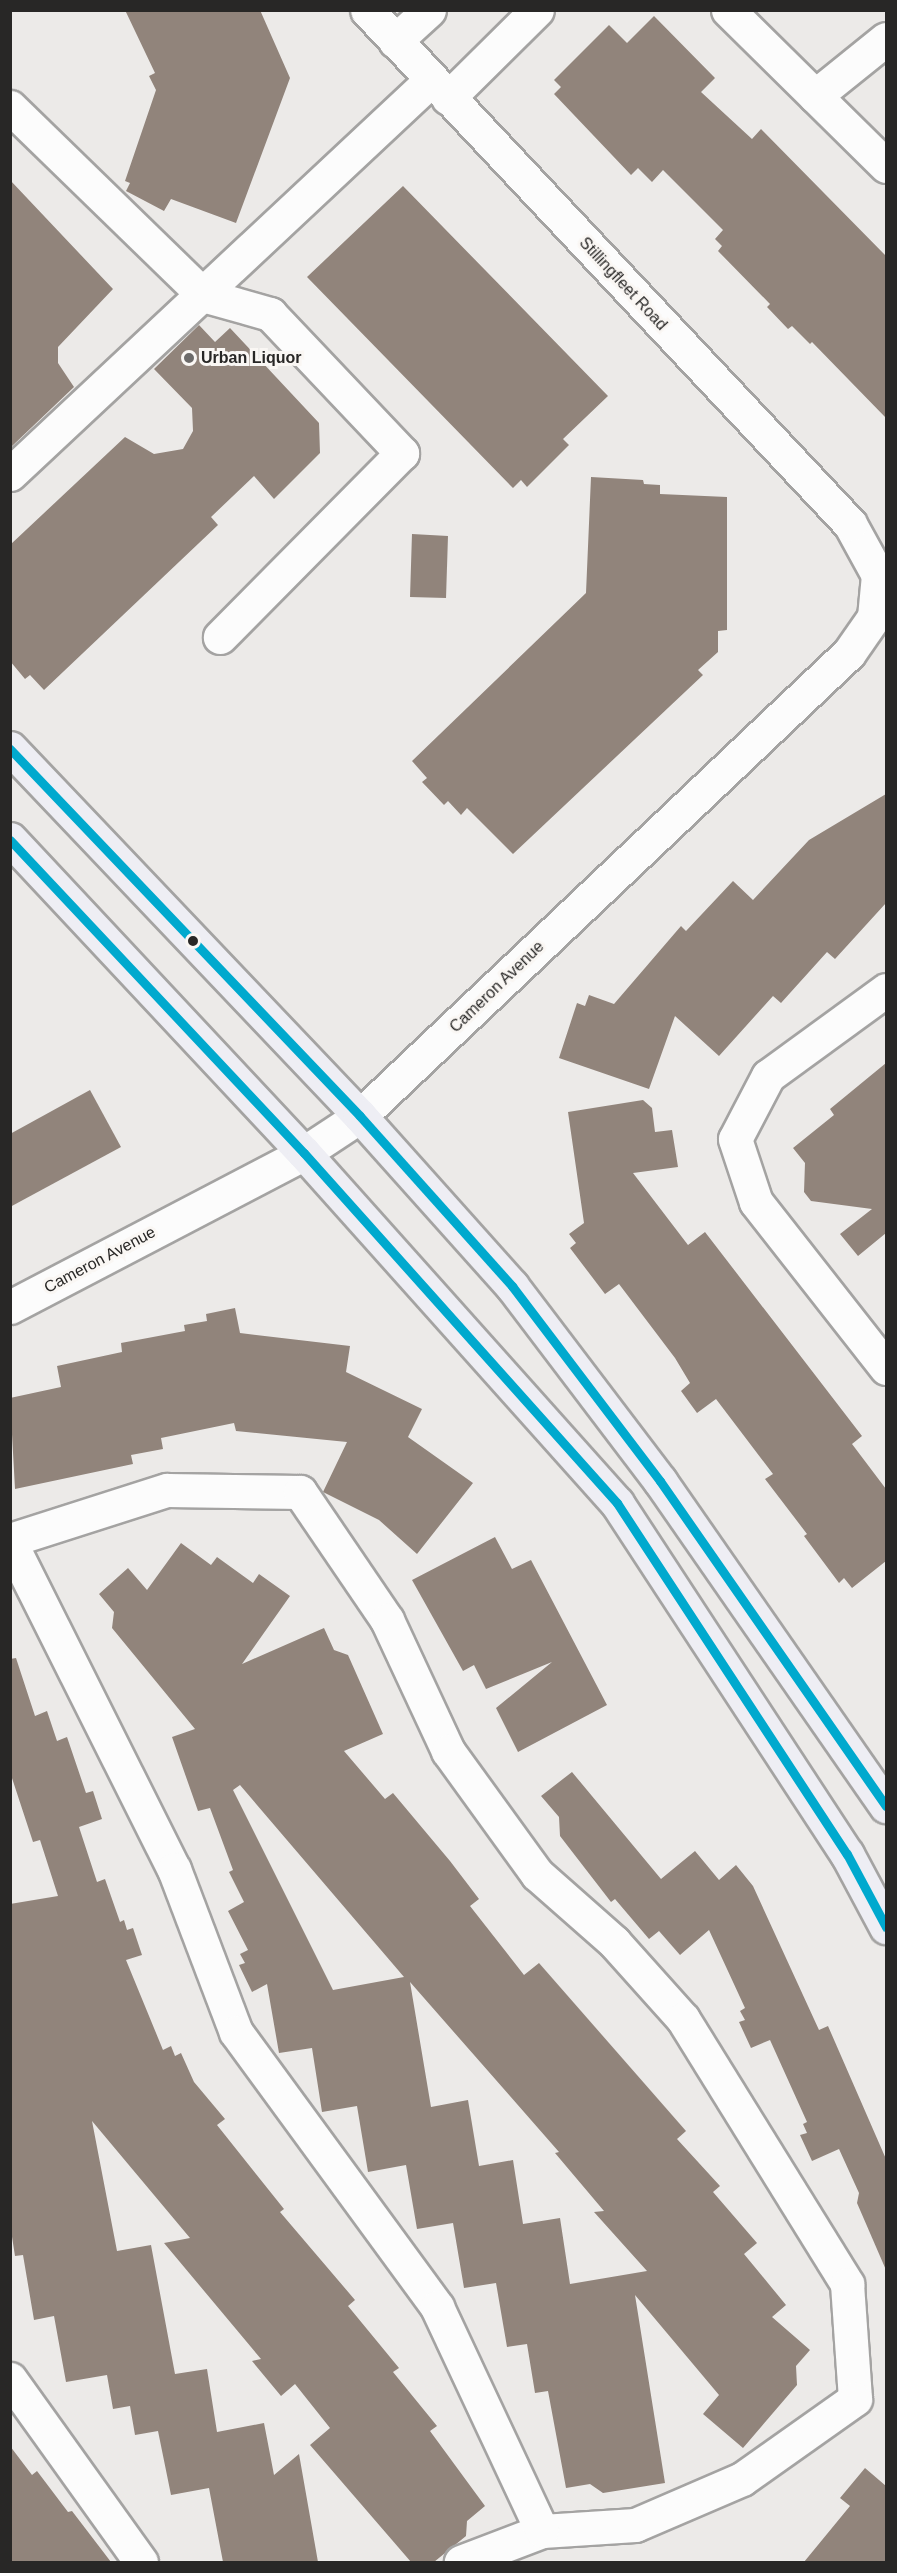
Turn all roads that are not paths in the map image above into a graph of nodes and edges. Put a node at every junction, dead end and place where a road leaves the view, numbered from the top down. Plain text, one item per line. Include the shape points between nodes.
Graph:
1 (367, 10) edge
2 (429, 10) edge
3 (537, 10) edge
4 (728, 10) edge
5 (886, 39) edge
6 (395, 41) junction
7 (439, 89) junction
8 (814, 96) junction
9 (10, 107) edge
10 (886, 166) edge
11 (203, 295) junction
12 (10, 474) edge
13 (880, 561) edge
14 (880, 617) edge
15 (220, 637) dead end
16 (10, 748) edge
17 (10, 838) edge
18 (886, 990) edge
19 (360, 1116) junction
20 (304, 1152) junction
21 (10, 1307) edge
22 (886, 1368) edge
23 (10, 1541) edge
24 (886, 1806) edge
25 (886, 1927) edge
26 (10, 2379) edge
27 (542, 2531) junction
28 (141, 2562) edge
29 (461, 2562) edge

1 - 6 street, Stillingfleet Road
2 - 6 street
3 - 7 street
4 - 8 street
5 - 8 street
6 - 7 street, Stillingfleet Road
7 - 11 street
7 - 13 street, Stillingfleet Road via 850,524
8 - 10 street
9 - 11 street
11 - 12 street
11 - 15 street via 270,314 402,453
13 - 14 street, Cameron Avenue
14 - 19 street, Cameron Avenue via 849,653
16 - 19 main road
17 - 20 main road
18 - 22 street via 768,1077 735,1139 756,1202
19 - 20 street, Cameron Avenue
19 - 24 main road via 512,1286 660,1481
20 - 21 street, Cameron Avenue
20 - 25 main road via 617,1503 847,1854
23 - 27 street via 174,1869 236,2032 437,2307
23 - 27 street via 167,1490 300,1492 387,1620 448,1751 537,1874 615,1942 683,2019 847,2284 855,2399 742,2479 635,2525
26 - 28 street
27 - 29 street

